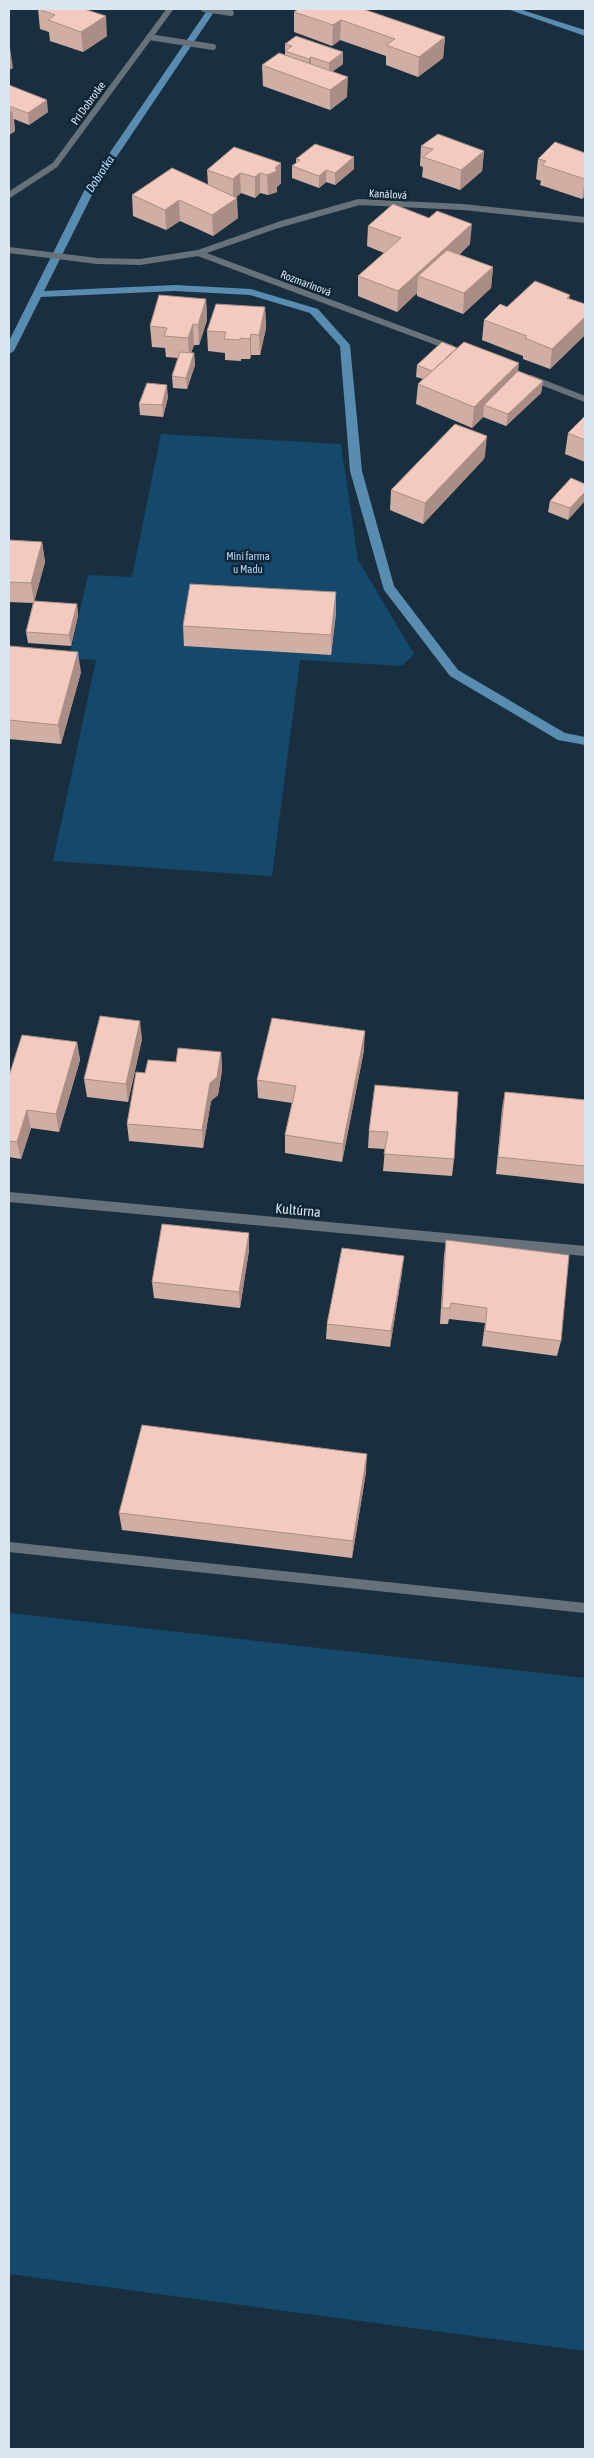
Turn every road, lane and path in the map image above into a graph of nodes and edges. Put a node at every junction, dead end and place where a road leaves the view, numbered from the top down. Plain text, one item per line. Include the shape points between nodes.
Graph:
1 (170, 9) edge
2 (204, 9) edge
3 (230, 13) dead end
4 (149, 37) junction
5 (213, 47) dead end
6 (9, 195) edge
7 (585, 220) edge
8 (9, 250) edge
9 (198, 253) junction
10 (456, 350) edge
11 (521, 374) edge
12 (585, 399) edge
13 (9, 1197) edge
14 (585, 1251) edge
15 (9, 1547) edge
16 (585, 1608) edge

1 - 4 street, Pri Dobrotke
2 - 3 street
4 - 5 street
4 - 6 street, Pri Dobrotke via 55,165
7 - 9 street, Kanálová via 463,207 359,202 278,225
8 - 9 street, Rozmarínová via 97,262 140,262
9 - 10 street, Rozmarínová
11 - 12 street
13 - 14 street, Kultúrna
15 - 16 street

